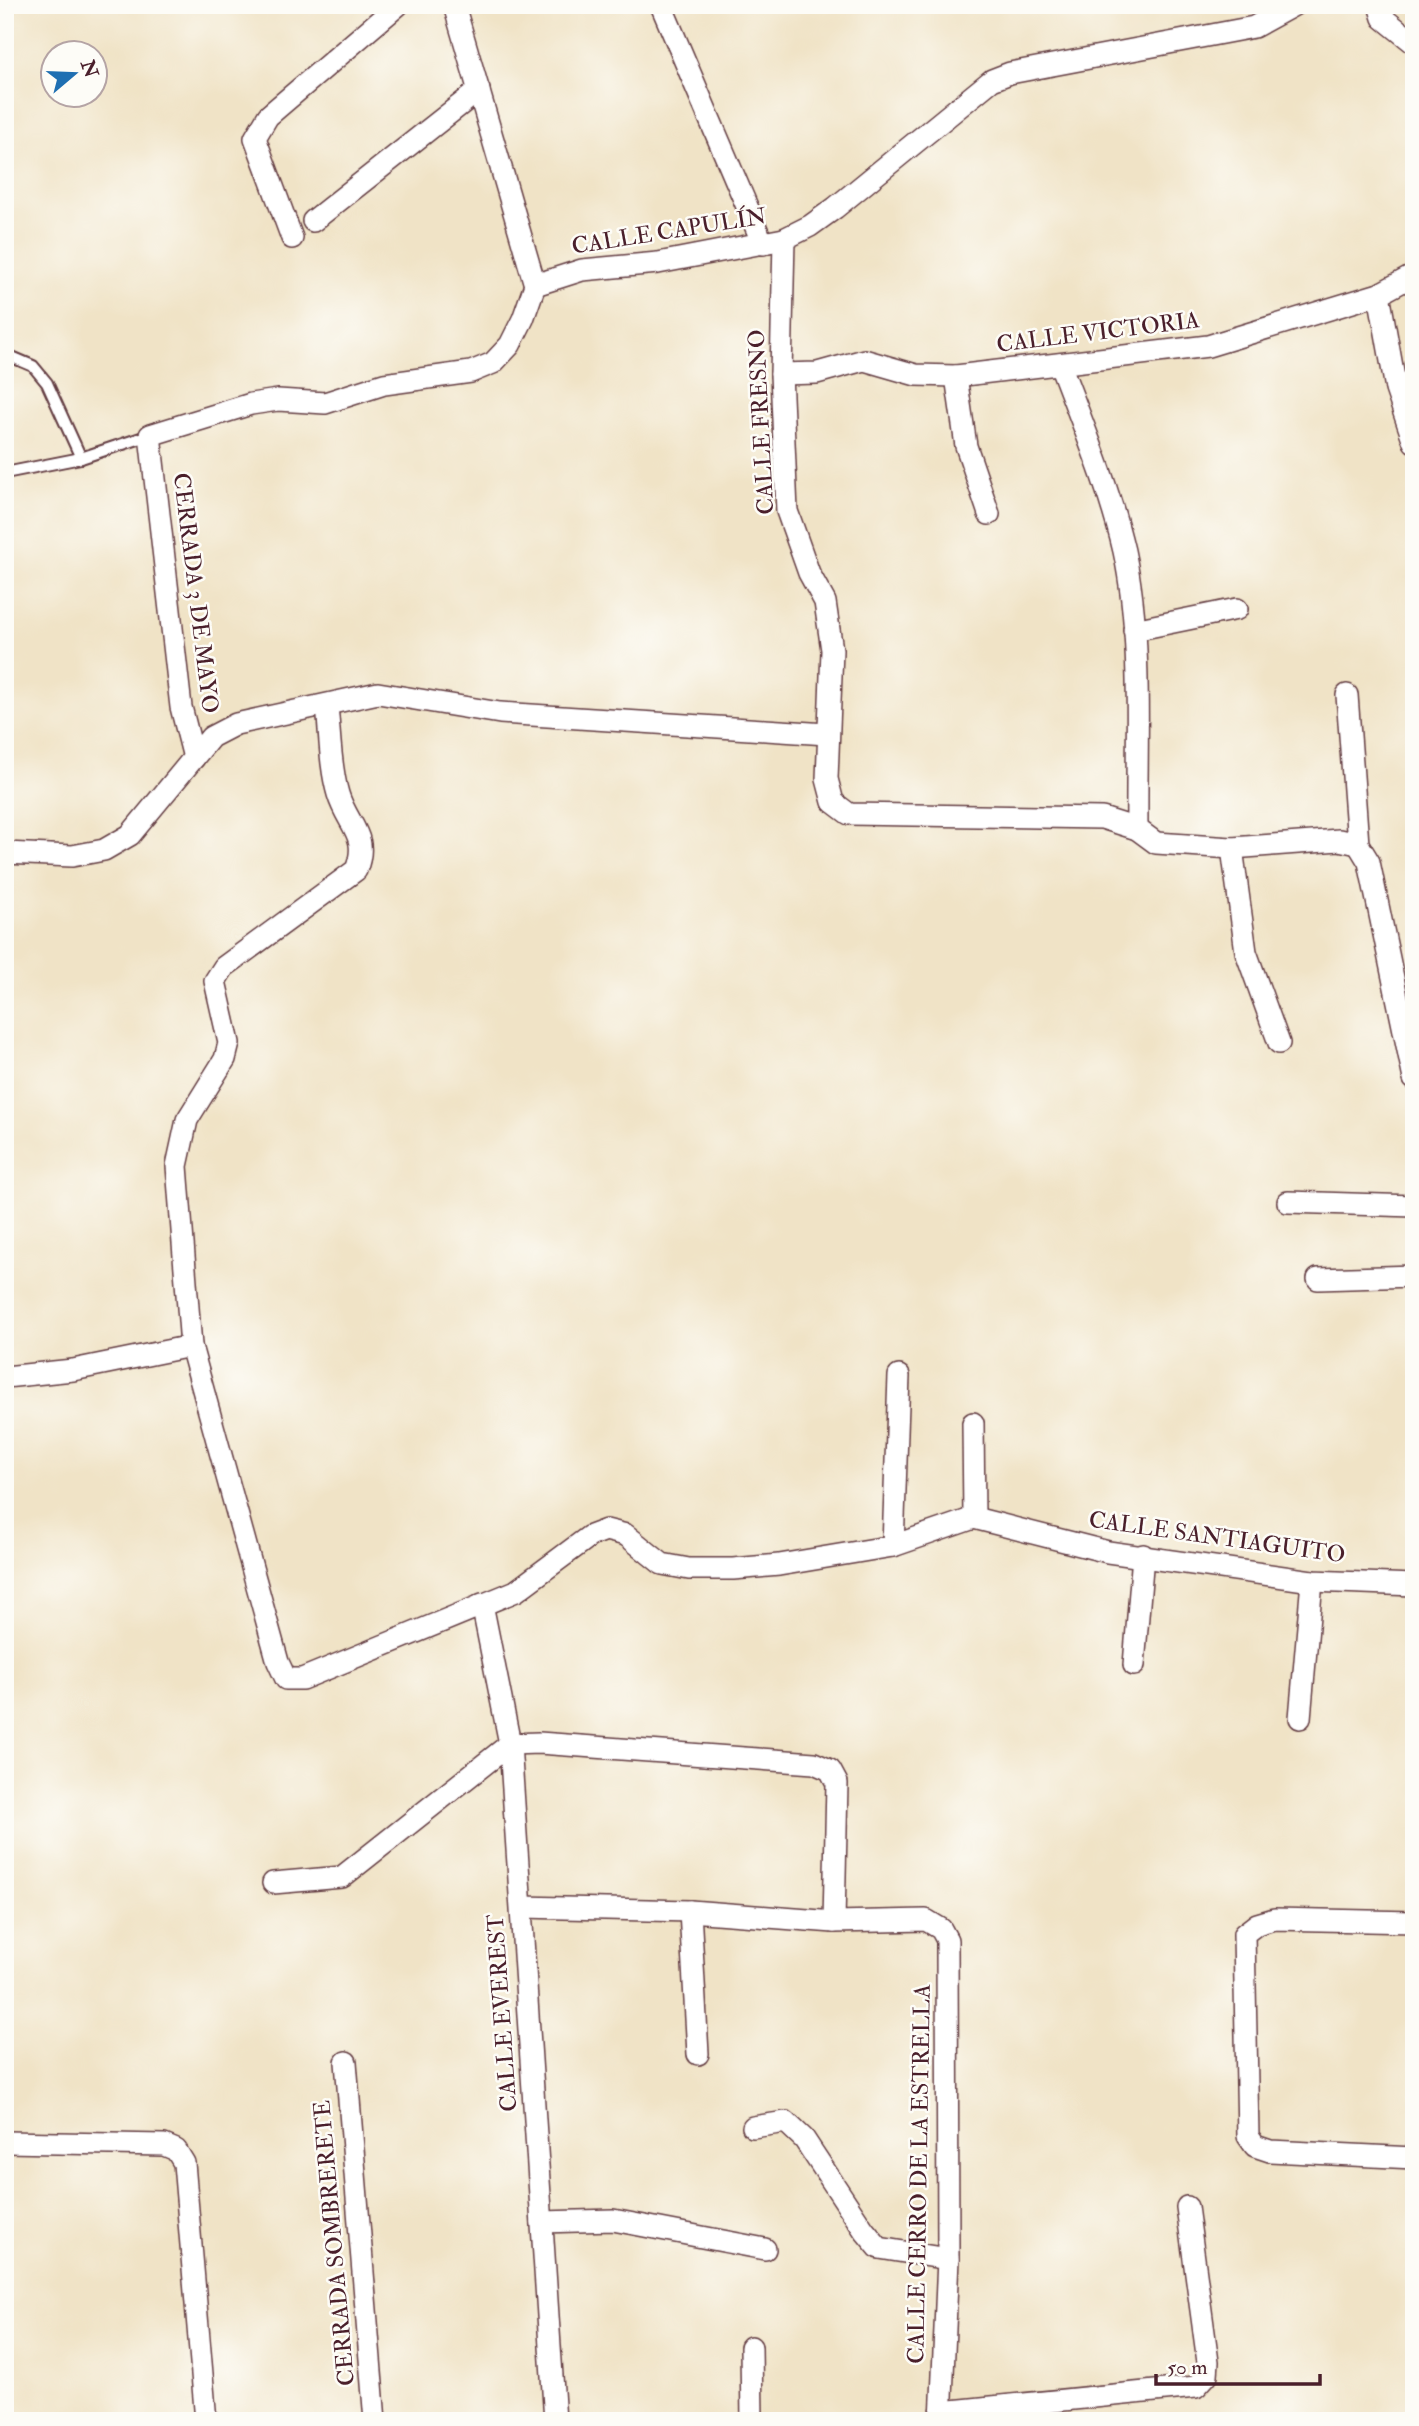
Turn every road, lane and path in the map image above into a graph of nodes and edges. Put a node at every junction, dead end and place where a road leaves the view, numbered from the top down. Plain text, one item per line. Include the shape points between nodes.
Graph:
1 (366, 5) edge
2 (398, 5) edge
3 (454, 5) edge
4 (661, 5) edge
5 (1294, 5) edge
6 (1379, 5) edge
7 (372, 27) junction
8 (1414, 43) edge
9 (479, 90) junction
10 (5, 129) edge
11 (15, 155) dead end
12 (313, 221) dead end
13 (292, 238) dead end
14 (773, 241) junction
15 (1414, 275) edge
16 (535, 285) junction
17 (1379, 294) junction
18 (5, 354) edge
19 (1060, 364) junction
20 (781, 373) junction
21 (956, 376) junction
22 (149, 435) junction
23 (1414, 442) edge
24 (81, 458) junction
25 (5, 473) edge
26 (989, 514) dead end
27 (1237, 609) dead end
28 (1134, 630) junction
29 (1347, 695) dead end
30 (327, 706) junction
31 (827, 734) junction
32 (194, 758) junction
33 (1137, 829) junction
34 (1358, 844) junction
35 (1232, 848) junction
36 (5, 853) edge
37 (1279, 1043) dead end
38 (1414, 1079) edge
39 (1288, 1202) dead end
40 (1414, 1206) edge
41 (1414, 1276) edge
42 (1318, 1279) dead end
43 (191, 1346) junction
44 (899, 1376) dead end
45 (5, 1377) edge
46 (973, 1423) dead end
47 (974, 1518) junction
48 (893, 1546) junction
49 (1143, 1555) junction
50 (1312, 1581) junction
51 (1414, 1585) edge
52 (482, 1604) junction
53 (1135, 1665) dead end
54 (1300, 1718) dead end
55 (510, 1744) junction
56 (273, 1883) dead end
57 (522, 1907) junction
58 (690, 1911) junction
59 (834, 1922) junction
60 (1414, 1922) edge
61 (698, 2054) dead end
62 (346, 2062) dead end
63 (753, 2127) dead end
64 (5, 2142) edge
65 (1414, 2158) edge
66 (1187, 2207) dead end
67 (542, 2222) junction
68 (765, 2249) dead end
69 (948, 2259) junction
70 (751, 2347) dead end
71 (941, 2416) edge
72 (206, 2421) edge
73 (375, 2421) edge
74 (555, 2421) edge
75 (752, 2421) edge

1 - 7 street
2 - 7 street
3 - 9 street
4 - 14 street
5 - 14 street via 1254,27 992,80 835,208 810,226
6 - 8 street via 1383,18
7 - 13 street via 268,116 255,138
9 - 12 street
9 - 16 street
10 - 11 path
14 - 16 street, CALLE CAPULÍN via 658,263 582,270
14 - 20 street, CALLE FRESNO
15 - 17 street, CALLE VICTORIA
16 - 22 street via 510,345 493,363 384,384 325,403 278,400 251,404
17 - 19 street, CALLE VICTORIA via 1208,346
17 - 23 street via 1396,389
18 - 24 lane via 33,366 47,383
19 - 21 street, CALLE VICTORIA
19 - 28 street via 1103,477 1124,553
20 - 21 street, CALLE VICTORIA via 817,373 864,360 916,375
20 - 31 street, CALLE FRESNO via 787,511 825,602 832,650
21 - 26 street via 966,446
22 - 24 lane
22 - 32 street, CERRADA 3 DE MAYO via 181,707
24 - 25 lane
27 - 28 street
28 - 33 street
29 - 34 street
30 - 31 street via 378,693 500,713
30 - 32 street via 236,724 211,737
30 - 43 street via 338,794 362,854 356,870 225,967 215,981 229,1043 225,1059 187,1120 177,1166
31 - 33 street, CALLE FRESNO via 827,779 834,802 849,814 1102,818
32 - 36 street via 130,835 104,850 72,856
33 - 35 street, CALLE FRESNO via 1156,842
34 - 35 street, CALLE FRESNO via 1339,840
34 - 38 street via 1369,862
35 - 37 street via 1246,952
39 - 40 street
41 - 42 street
43 - 45 street via 73,1370
43 - 52 street via 286,1679 302,1678
44 - 48 street
46 - 47 street
47 - 48 street
47 - 49 street, CALLE SANTIAGUITO via 1108,1552
48 - 52 street via 779,1565 689,1569 662,1564 626,1535 606,1530 590,1536 516,1591
49 - 50 street, CALLE SANTIAGUITO
49 - 53 street
50 - 51 street, CALLE SANTIAGUITO
50 - 54 street
52 - 55 street, CALLE EVEREST
55 - 56 street via 342,1877
55 - 57 street, CALLE EVEREST
55 - 59 street via 814,1763 830,1770 837,1783
57 - 58 street
57 - 67 street, CALLE EVEREST
58 - 59 street
58 - 61 street
59 - 69 street, CALLE CERRO DE LA ESTRELLA via 926,1920 941,1929 947,1940
60 - 65 street via 1274,1919 1244,1934 1248,2136 1255,2146 1270,2151
62 - 73 street, CERRADA SOMBRERETE
63 - 69 street via 786,2122 804,2139 879,2248
64 - 72 street via 164,2145 176,2150 184,2163
66 - 71 street via 1208,2361 1207,2375 1196,2387
67 - 68 street via 613,2220
67 - 74 street, CALLE EVEREST
69 - 71 street, CALLE CERRO DE LA ESTRELLA
70 - 75 street

